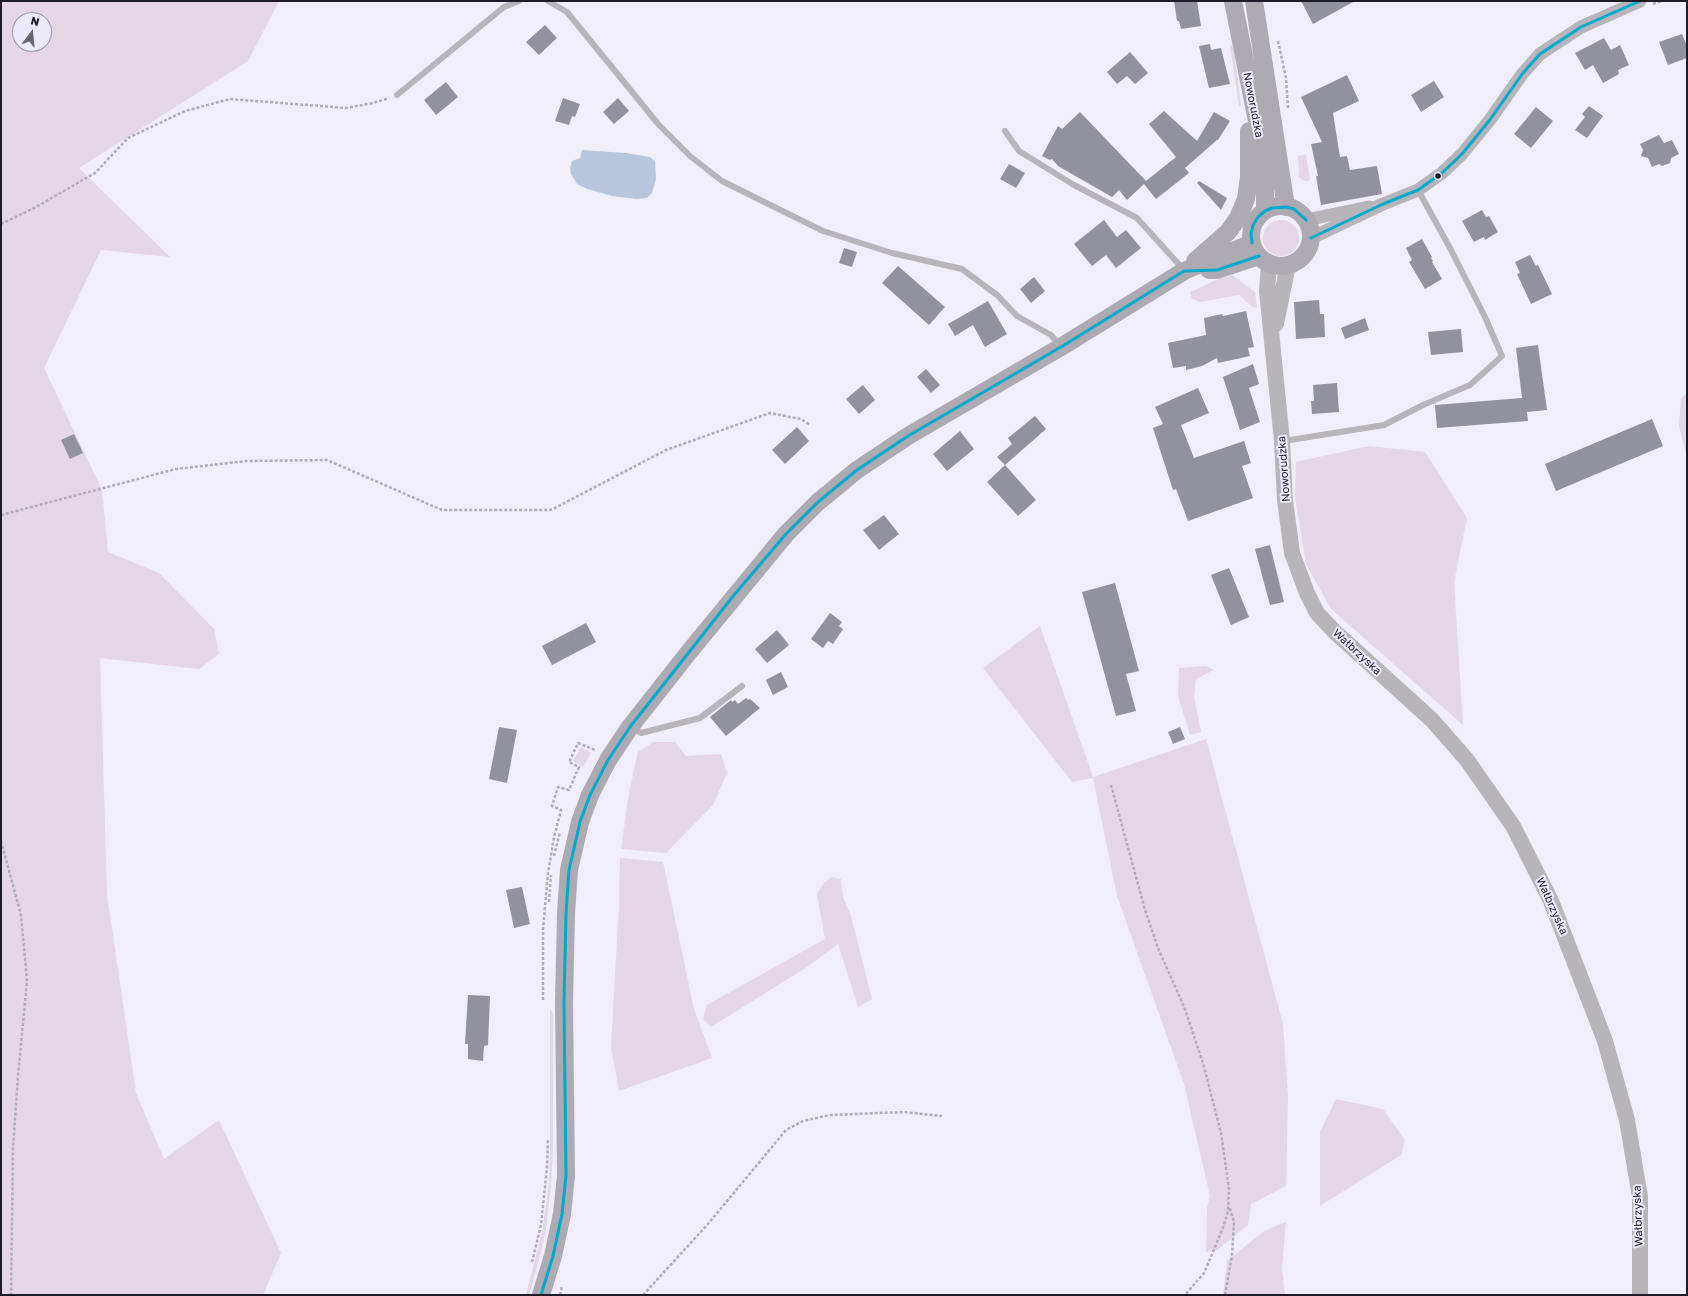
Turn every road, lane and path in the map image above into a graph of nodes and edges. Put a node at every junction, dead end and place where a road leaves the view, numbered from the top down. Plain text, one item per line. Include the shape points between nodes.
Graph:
1 (519, 1) edge
2 (548, 1) edge
3 (1232, 1) edge
4 (1254, 1) edge
5 (1662, 1) edge
6 (1645, 3) edge
7 (1249, 84) junction
8 (397, 95) joint
9 (1005, 131) dead end
10 (1418, 190) junction
11 (1383, 204) junction
12 (1286, 207) junction
13 (1266, 211) junction
14 (1306, 220) junction
15 (1, 224) edge
16 (1311, 238) junction
17 (1260, 255) junction
18 (1288, 265) junction
19 (1184, 271) junction
20 (1273, 344) junction
21 (1061, 347) junction
22 (810, 425) dead end
23 (1282, 441) junction
24 (1, 515) edge
25 (1307, 593) joint
26 (742, 686) dead end
27 (630, 727) junction
28 (1111, 785) dead end
29 (1, 841) edge
30 (942, 1116) dead end
31 (1228, 1204) junction
32 (563, 1285) dead end
33 (11, 1295) edge
34 (541, 1295) edge
35 (560, 1295) edge
36 (643, 1295) edge
37 (1185, 1295) edge
38 (1225, 1295) edge
39 (1640, 1295) edge

1 - 8 lane via 504,7
2 - 21 lane via 567,12 659,125 690,156 722,181 824,231 892,253 962,269 997,295 1017,316 1051,335
3 - 7 main road, Noworudzka
4 - 12 main road, Noworudzka
5 - 6 path
6 - 10 street via 1581,27 1540,54 1462,154 1442,173
7 - 13 main road, Noworudzka via 1265,178
7 - 19 main road via 1249,177 1246,199 1238,218 1228,232
8 - 15 path via 346,108 230,99 185,111 128,138 95,174
9 - 19 lane via 1019,151 1074,185 1137,218
10 - 11 street
10 - 23 lane via 1461,268 1502,356 1470,385 1384,425
11 - 14 street
11 - 16 street
12 - 13 main road via 1279,206
12 - 14 main road via 1294,209
13 - 17 main road via 1258,217 1251,234
14 - 16 main road
16 - 18 main road via 1304,256
17 - 18 main road via 1279,266
17 - 19 main road via 1217,270
17 - 20 street, Noworudzka
18 - 20 street, Noworudzka
19 - 21 main road
20 - 23 street, Noworudzka
21 - 27 main road via 908,436 857,470 818,502 786,534 734,595
22 - 24 path via 801,419 770,413 666,450 551,510 442,510 327,460 320,460 246,461 176,469
23 - 25 street, Noworudzka via 1285,500 1292,553
25 - 39 street, Wałbrzyska via 1317,613 1335,632 1432,720 1467,760 1513,826 1551,901 1605,1041 1627,1120 1640,1197
26 - 27 lane via 700,718 641,733
27 - 34 main road via 608,760 590,796 580,822 569,870 564,1002 566,1176 562,1214
28 - 31 path via 1145,910 1203,1063 1221,1133 1229,1189
29 - 33 path via 21,915 27,981 14,1147
30 - 36 path via 904,1112 830,1115 803,1121 786,1130 708,1224
31 - 37 path via 1223,1228 1204,1273
31 - 38 path via 1234,1221 1232,1255
32 - 35 path

